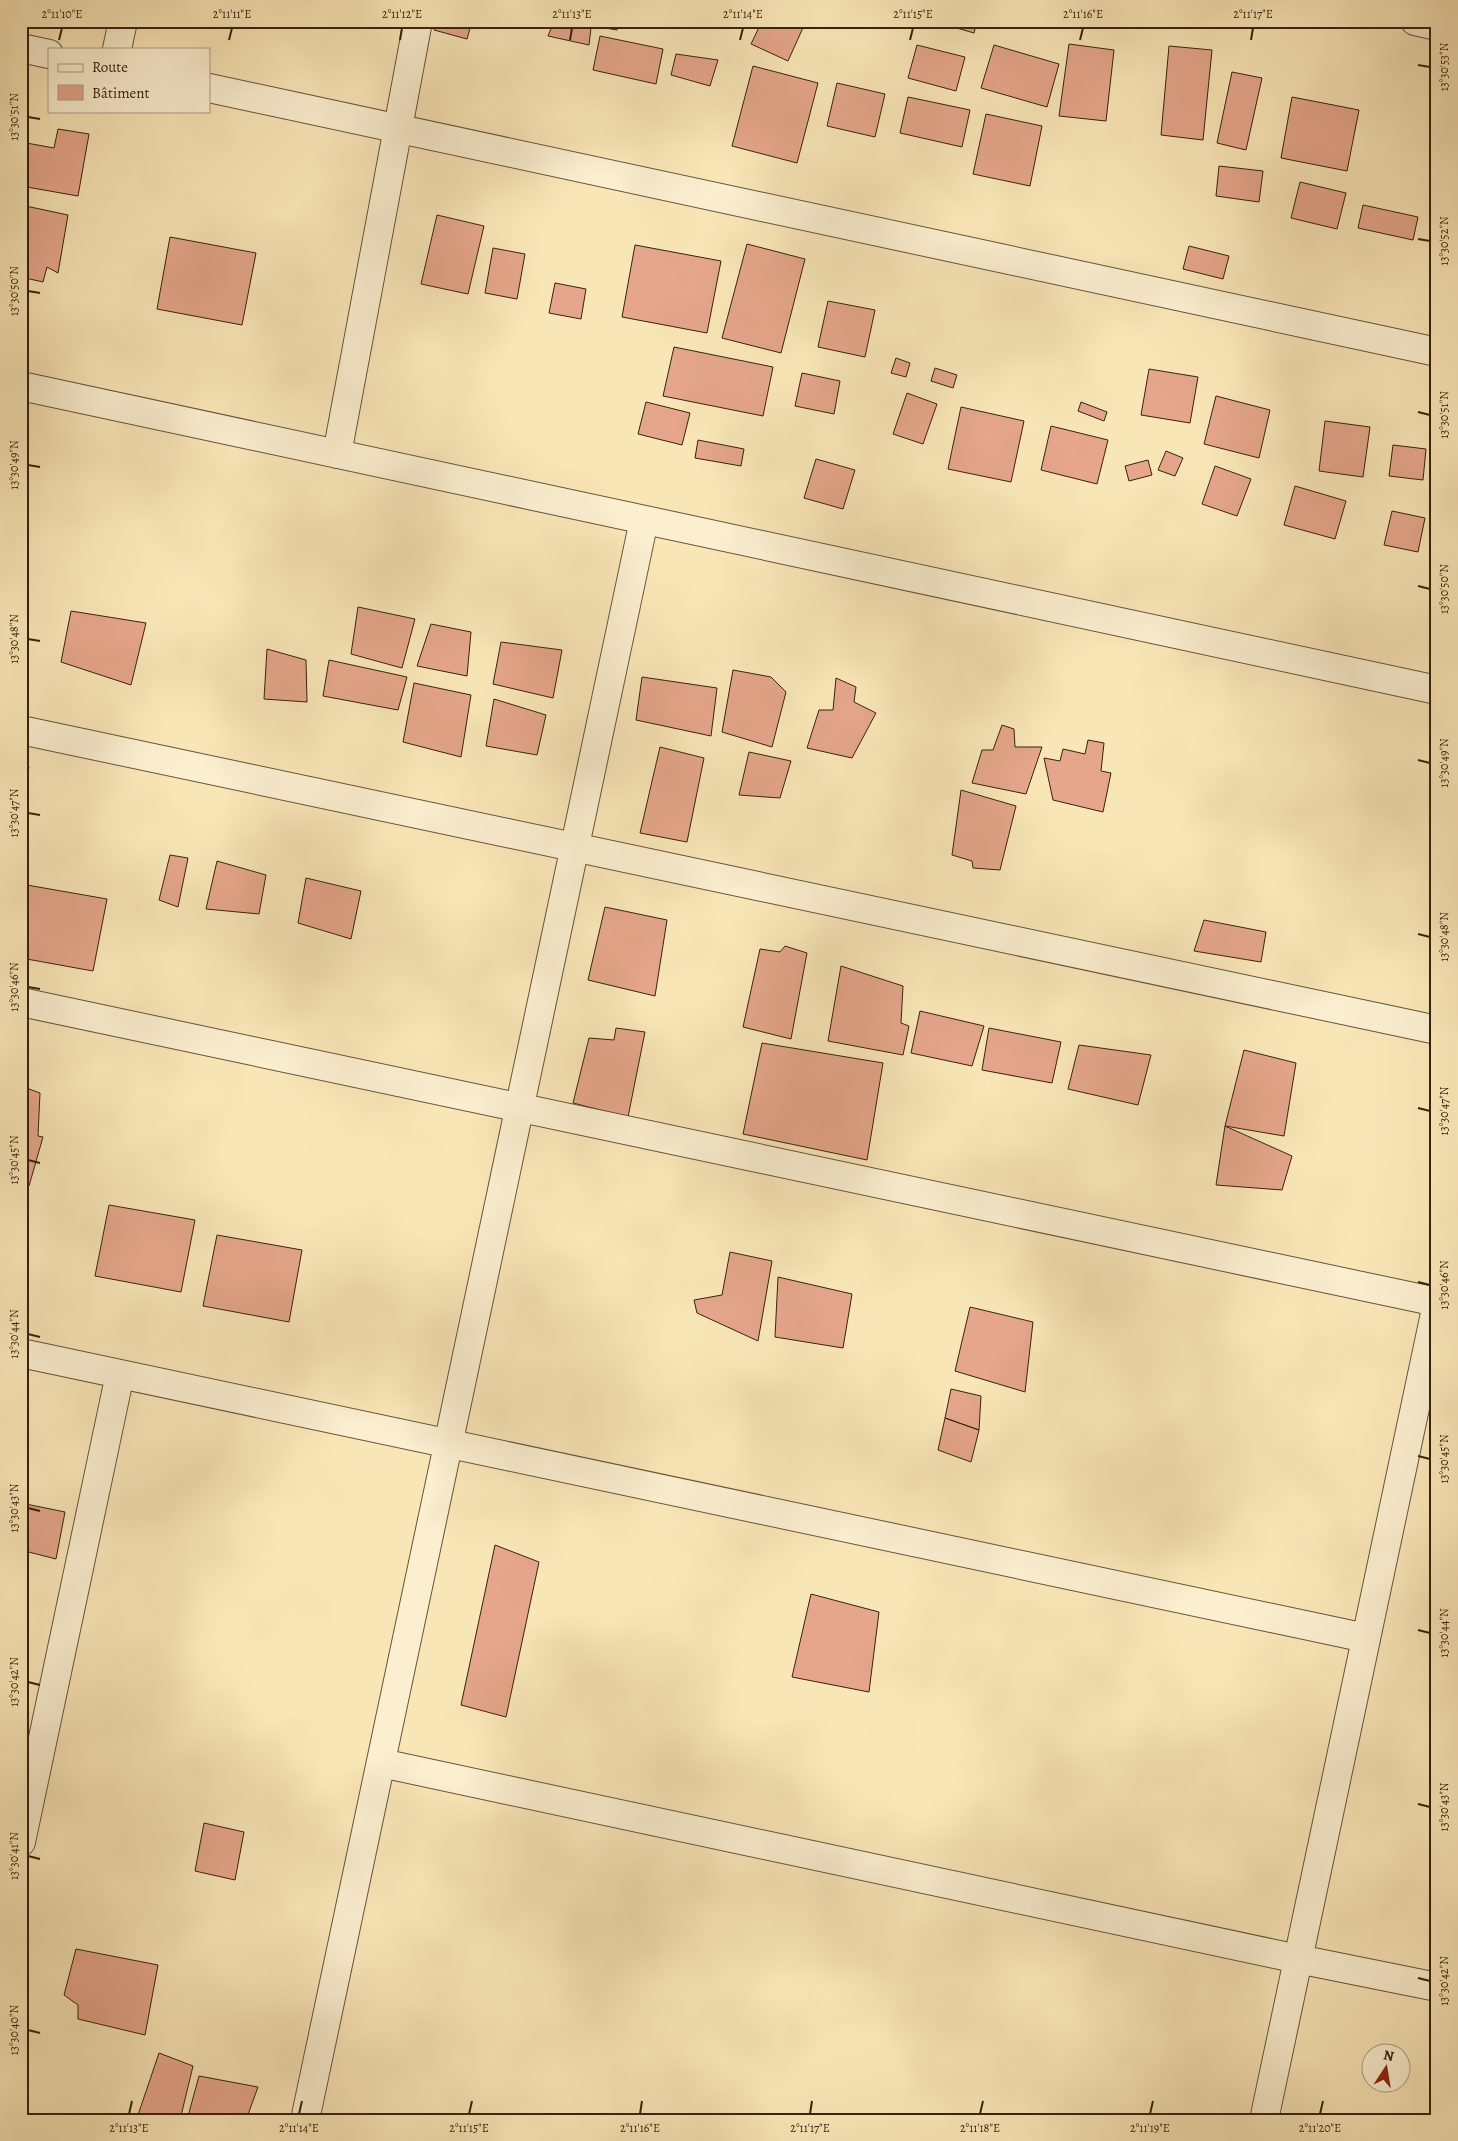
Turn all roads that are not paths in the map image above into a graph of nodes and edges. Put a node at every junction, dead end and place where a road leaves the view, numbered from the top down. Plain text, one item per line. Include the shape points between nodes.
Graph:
1 (123, 21) edge
2 (418, 21) edge
3 (1415, 21) edge
4 (1437, 26) edge
5 (21, 48) edge
6 (117, 48) edge
7 (48, 54) edge
8 (210, 88) edge
9 (398, 129) junction
10 (1437, 352) edge
11 (21, 386) edge
12 (337, 454) junction
13 (644, 520) junction
14 (1437, 690) edge
15 (21, 730) edge
16 (575, 847) junction
17 (21, 1002) edge
18 (1437, 1030) edge
19 (520, 1107) junction
20 (1437, 1303) edge
21 (21, 1353) edge
22 (120, 1374) junction
23 (449, 1444) junction
24 (1366, 1638) junction
25 (381, 1764) junction
26 (21, 1842) edge
27 (1298, 1959) junction
28 (1437, 1987) edge
29 (305, 2120) edge
30 (1264, 2120) edge

1 - 6 street
2 - 9 street
3 - 4 street
5 - 7 street
8 - 9 street
9 - 10 street
9 - 12 street
11 - 12 street
12 - 13 street
13 - 14 street
13 - 16 street
15 - 16 street
16 - 18 street
16 - 19 street
17 - 19 street
19 - 20 street
19 - 23 street
20 - 24 street
21 - 22 street
22 - 23 street
22 - 26 street
23 - 24 street
23 - 25 street
24 - 27 street
25 - 27 street
25 - 29 street
27 - 28 street
27 - 30 street

